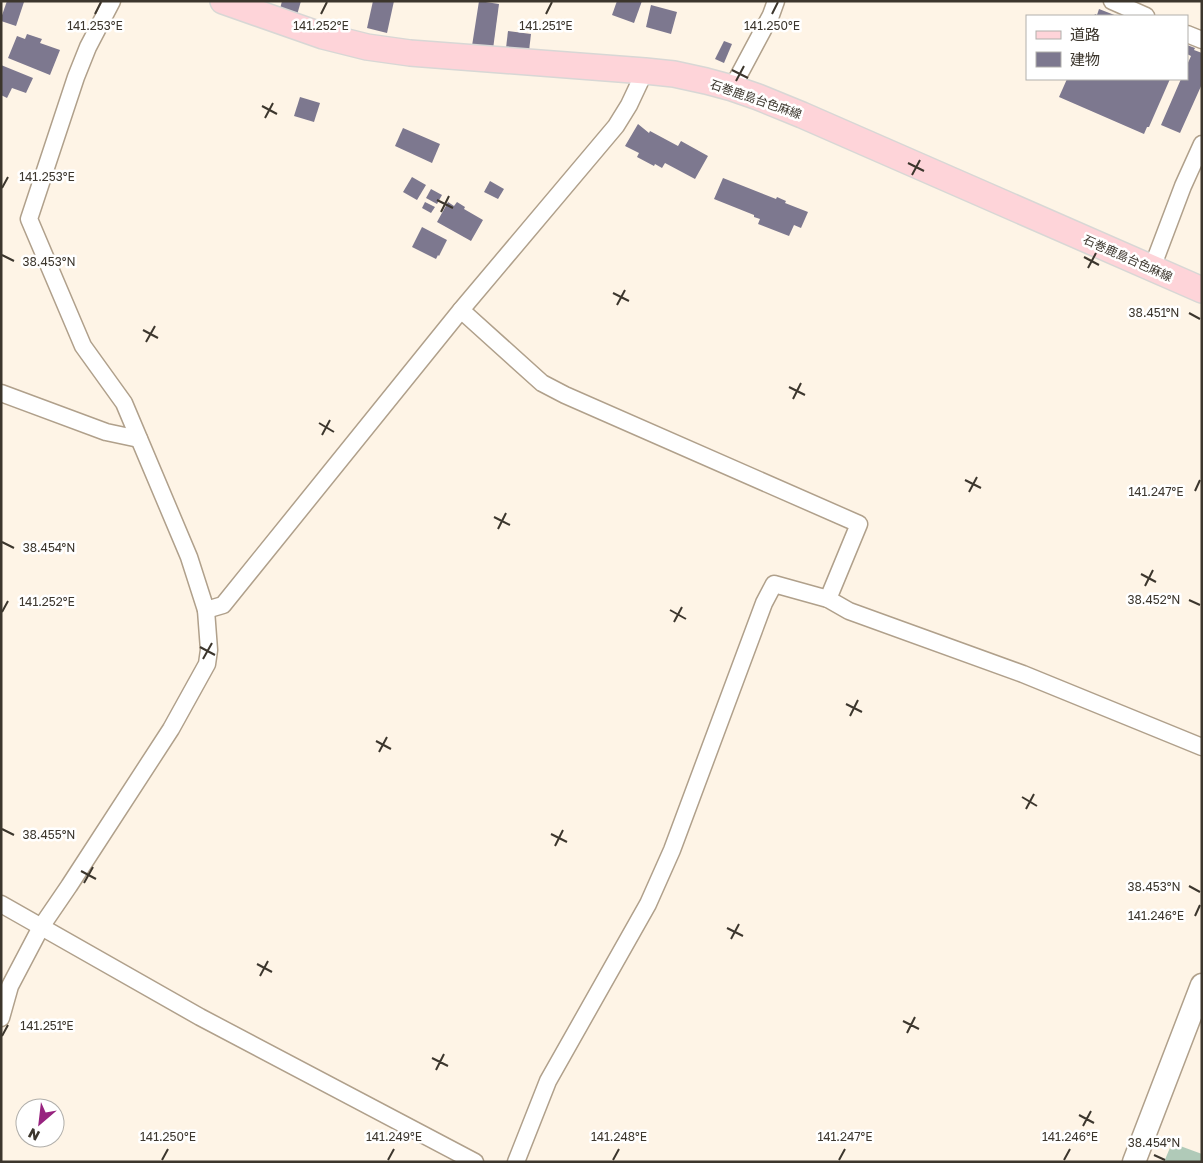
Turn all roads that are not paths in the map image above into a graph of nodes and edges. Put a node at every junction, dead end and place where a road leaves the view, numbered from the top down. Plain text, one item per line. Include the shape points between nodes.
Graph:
1 (112, 1) edge
2 (223, 1) edge
3 (776, 1) edge
4 (1112, 1) edge
5 (1144, 15) edge
6 (1188, 34) edge
7 (1202, 40) edge
8 (645, 71) junction
9 (732, 88) junction
10 (1202, 144) edge
11 (1152, 268) junction
12 (1202, 290) edge
13 (461, 310) junction
14 (1, 393) edge
15 (138, 439) junction
16 (828, 600) junction
17 (206, 610) junction
18 (1202, 747) edge
19 (1, 904) edge
20 (41, 927) junction
21 (1202, 985) edge
22 (1, 1018) edge
23 (475, 1162) edge
24 (516, 1162) edge
25 (1134, 1162) edge

1 - 15 street via 76,77 29,219 83,346 124,403
2 - 8 main road, 石巻鹿島台色麻線 via 323,36 367,47
3 - 9 street
4 - 5 street
6 - 7 street
8 - 9 main road, 石巻鹿島台色麻線 via 674,74
8 - 13 street via 616,126
9 - 11 main road, 石巻鹿島台色麻線 via 802,115
10 - 11 street
11 - 12 main road, 石巻鹿島台色麻線
13 - 16 street via 542,383 859,524
13 - 17 street via 223,605
14 - 15 street via 106,432
15 - 17 street via 189,557
16 - 18 street via 849,611 1023,674
16 - 24 street via 774,584 648,904 548,1081
17 - 20 street via 207,664 171,729
19 - 20 street
20 - 22 street via 10,986
20 - 23 street via 200,1017
21 - 25 main road

